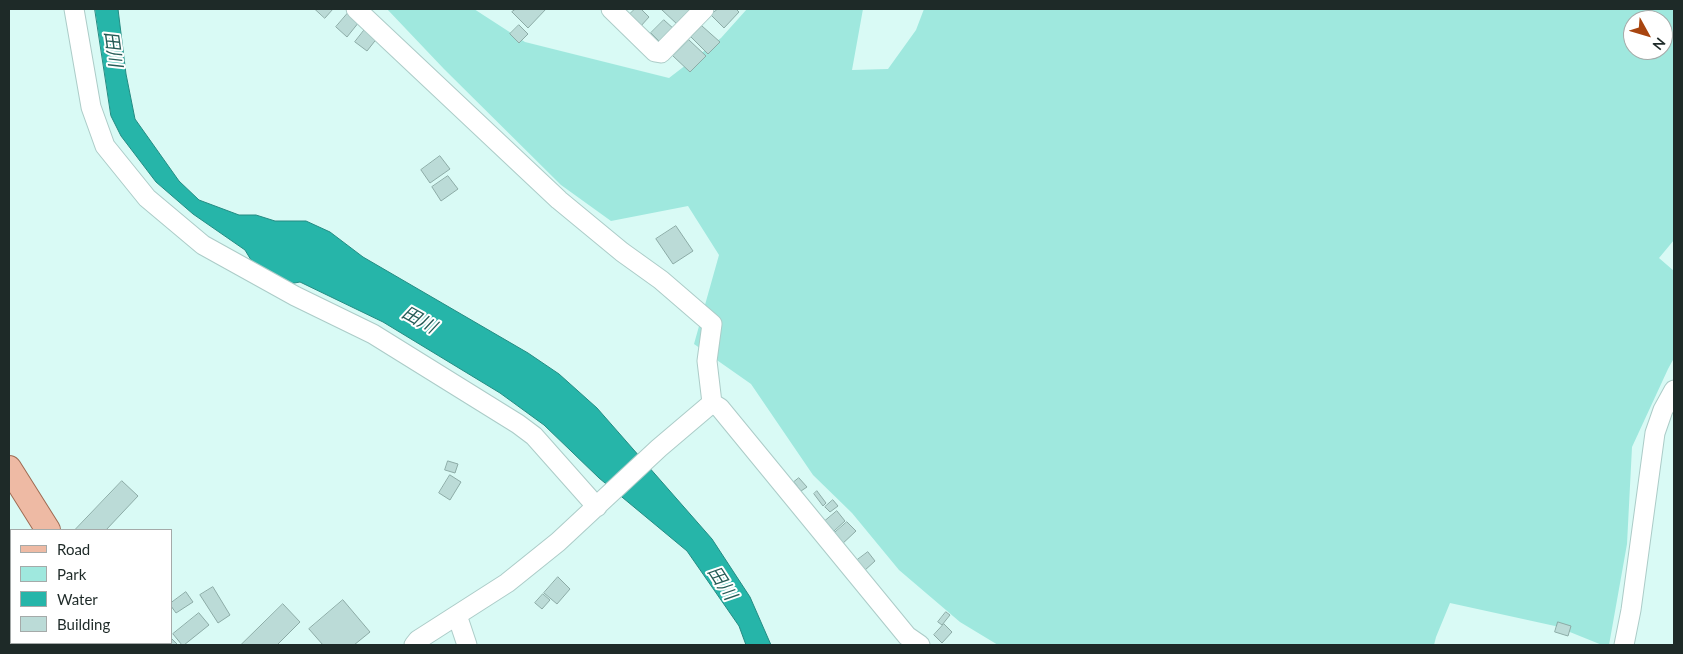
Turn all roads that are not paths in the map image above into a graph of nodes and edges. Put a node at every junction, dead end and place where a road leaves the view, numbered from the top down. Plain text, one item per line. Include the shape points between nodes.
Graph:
1 (74, 9) edge
2 (356, 9) edge
3 (612, 9) edge
4 (704, 9) edge
5 (1674, 390) edge
6 (712, 403) junction
7 (9, 468) edge
8 (599, 505) junction
9 (47, 529) edge
10 (457, 615) junction
11 (414, 645) edge
12 (467, 645) edge
13 (920, 645) edge
14 (1624, 645) edge

1 - 8 street via 91,107 105,146 147,198 203,246 373,334 518,424 534,436
2 - 6 street via 559,200 712,324 707,361
3 - 4 street via 654,52 661,52
5 - 14 street via 1655,433
6 - 8 street
6 - 13 street via 720,408 907,636
7 - 9 main road
8 - 10 street via 507,583
10 - 11 street
10 - 12 street

